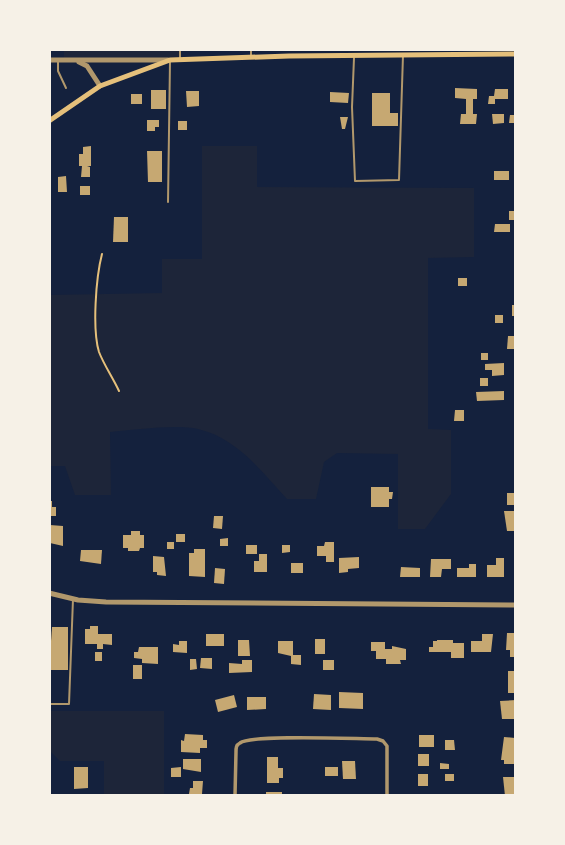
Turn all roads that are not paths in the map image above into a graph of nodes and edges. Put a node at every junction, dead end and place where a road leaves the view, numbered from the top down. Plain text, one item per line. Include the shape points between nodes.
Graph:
1 (180, 49) edge
2 (251, 49) edge
3 (284, 52) edge
4 (390, 52) edge
5 (404, 54) junction
6 (516, 54) edge
7 (354, 55) junction
8 (251, 57) junction
9 (180, 59) junction
10 (49, 60) edge
11 (58, 60) junction
12 (76, 60) junction
13 (170, 60) junction
14 (100, 86) junction
15 (66, 88) dead end
16 (49, 121) edge
17 (168, 202) dead end
18 (49, 593) edge
19 (73, 599) junction
20 (516, 605) edge
21 (49, 704) edge
22 (235, 796) edge
23 (387, 796) edge

1 - 9 lane
2 - 8 lane
3 - 7 main road
3 - 8 main road
4 - 5 main road
4 - 7 main road
5 - 6 main road
5 - 7 lane via 399,180 355,181
8 - 9 main road
9 - 13 main road
10 - 11 street
11 - 12 street
11 - 15 lane
12 - 13 street
12 - 14 street via 87,66
13 - 14 main road
13 - 17 lane
14 - 16 main road
18 - 19 street
19 - 20 street
19 - 21 lane via 69,704
22 - 23 street via 239,744 262,739 377,739 386,743

